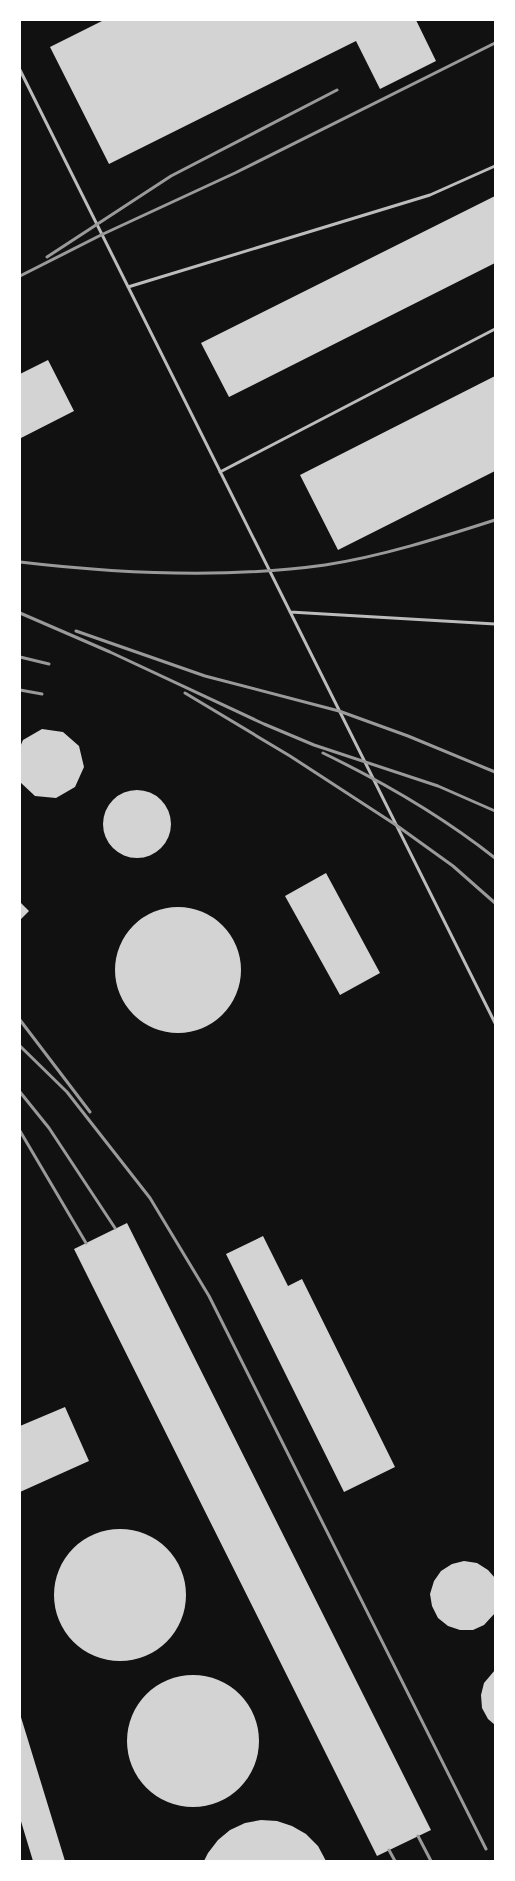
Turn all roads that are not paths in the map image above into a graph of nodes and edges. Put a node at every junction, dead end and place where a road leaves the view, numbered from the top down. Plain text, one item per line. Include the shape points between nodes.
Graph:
1 (20, 70) edge
2 (495, 166) edge
3 (128, 287) junction
4 (495, 329) edge
5 (220, 472) junction
6 (290, 612) junction
7 (495, 624) edge
8 (495, 1023) edge

1 - 3 lane
2 - 3 lane via 430,195
3 - 5 lane
4 - 5 lane
5 - 6 lane
6 - 7 lane
6 - 8 lane

